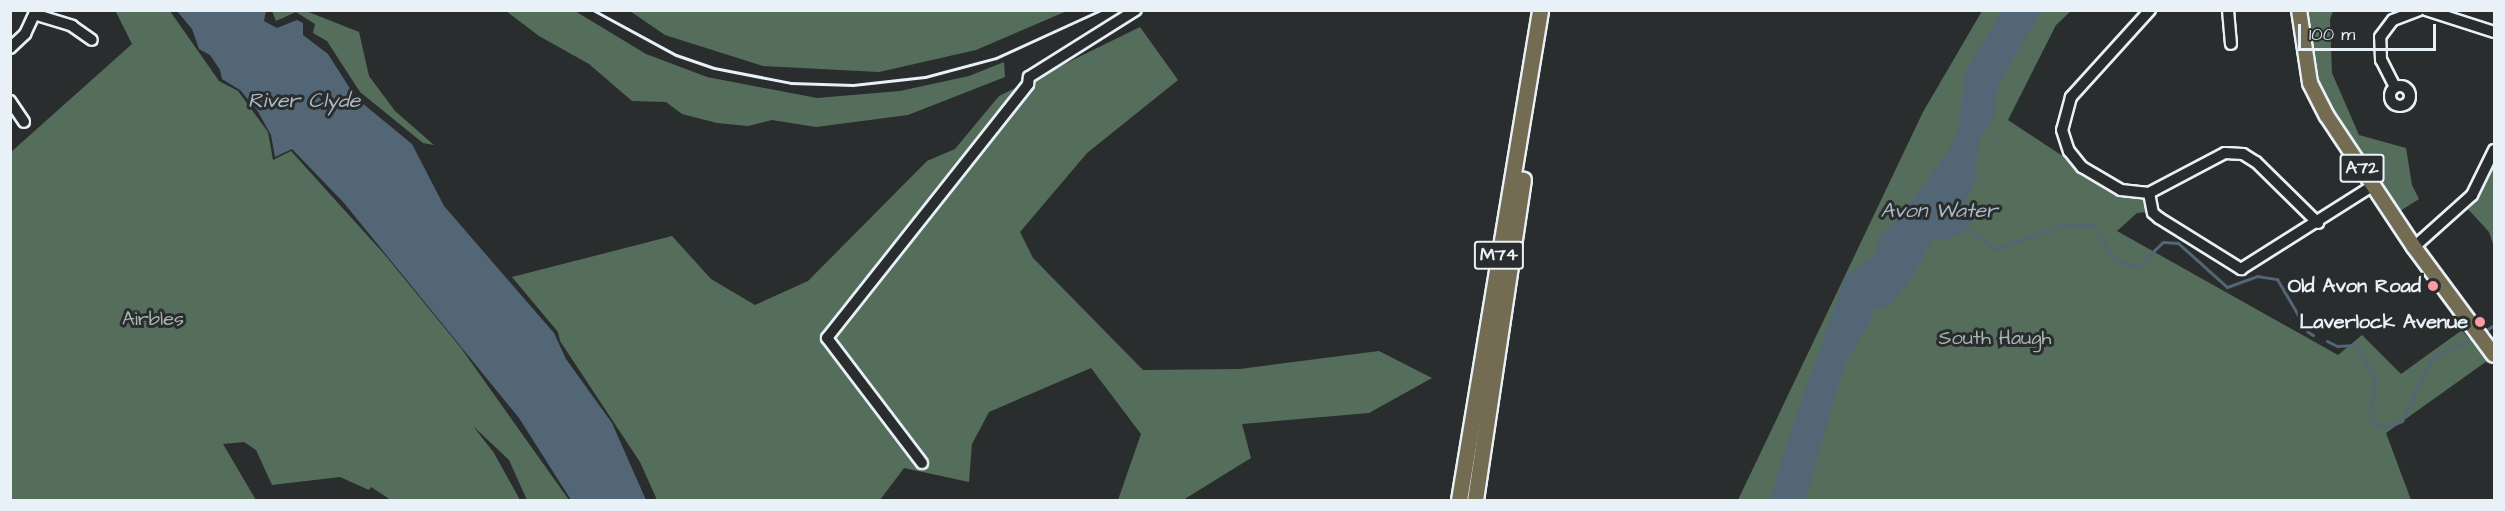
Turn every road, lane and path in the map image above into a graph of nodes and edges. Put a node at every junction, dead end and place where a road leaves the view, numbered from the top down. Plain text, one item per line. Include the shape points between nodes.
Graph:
1 (1136, 10) edge
2 (1540, 10) edge
3 (1548, 10) edge
4 (2150, 10) edge
5 (2228, 10) edge
6 (2299, 10) edge
7 (2419, 10) edge
8 (2426, 10) edge
9 (36, 13) edge
10 (79, 31) junction
11 (2494, 33) edge
12 (92, 39) dead end
13 (72, 41) dead end
14 (2230, 44) dead end
15 (10, 48) edge
16 (2395, 87) dead end
17 (13, 109) edge
18 (24, 122) dead end
19 (2494, 150) edge
20 (2374, 185) junction
21 (2149, 193) junction
22 (2318, 223) junction
23 (2414, 247) junction
24 (2494, 355) edge
25 (922, 463) dead end
26 (1459, 501) edge
27 (1475, 501) edge

1 - 25 street via 1029,77 1021,93 827,338
2 - 26 highway, M74
3 - 27 highway, M74
4 - 21 street via 2071,97 2062,129 2069,151 2100,180 2121,190
5 - 14 street
6 - 20 main road, A72 via 2310,83 2327,117
7 - 16 street via 2393,20 2380,37 2381,60
8 - 11 street
9 - 10 street
9 - 15 street
10 - 12 street
10 - 13 street
17 - 18 street
19 - 23 street via 2472,195
20 - 22 street
20 - 23 main road, A72
21 - 22 street via 2225,153 2243,154
21 - 22 street via 2153,213 2159,218 2241,269
23 - 24 main road, A72

